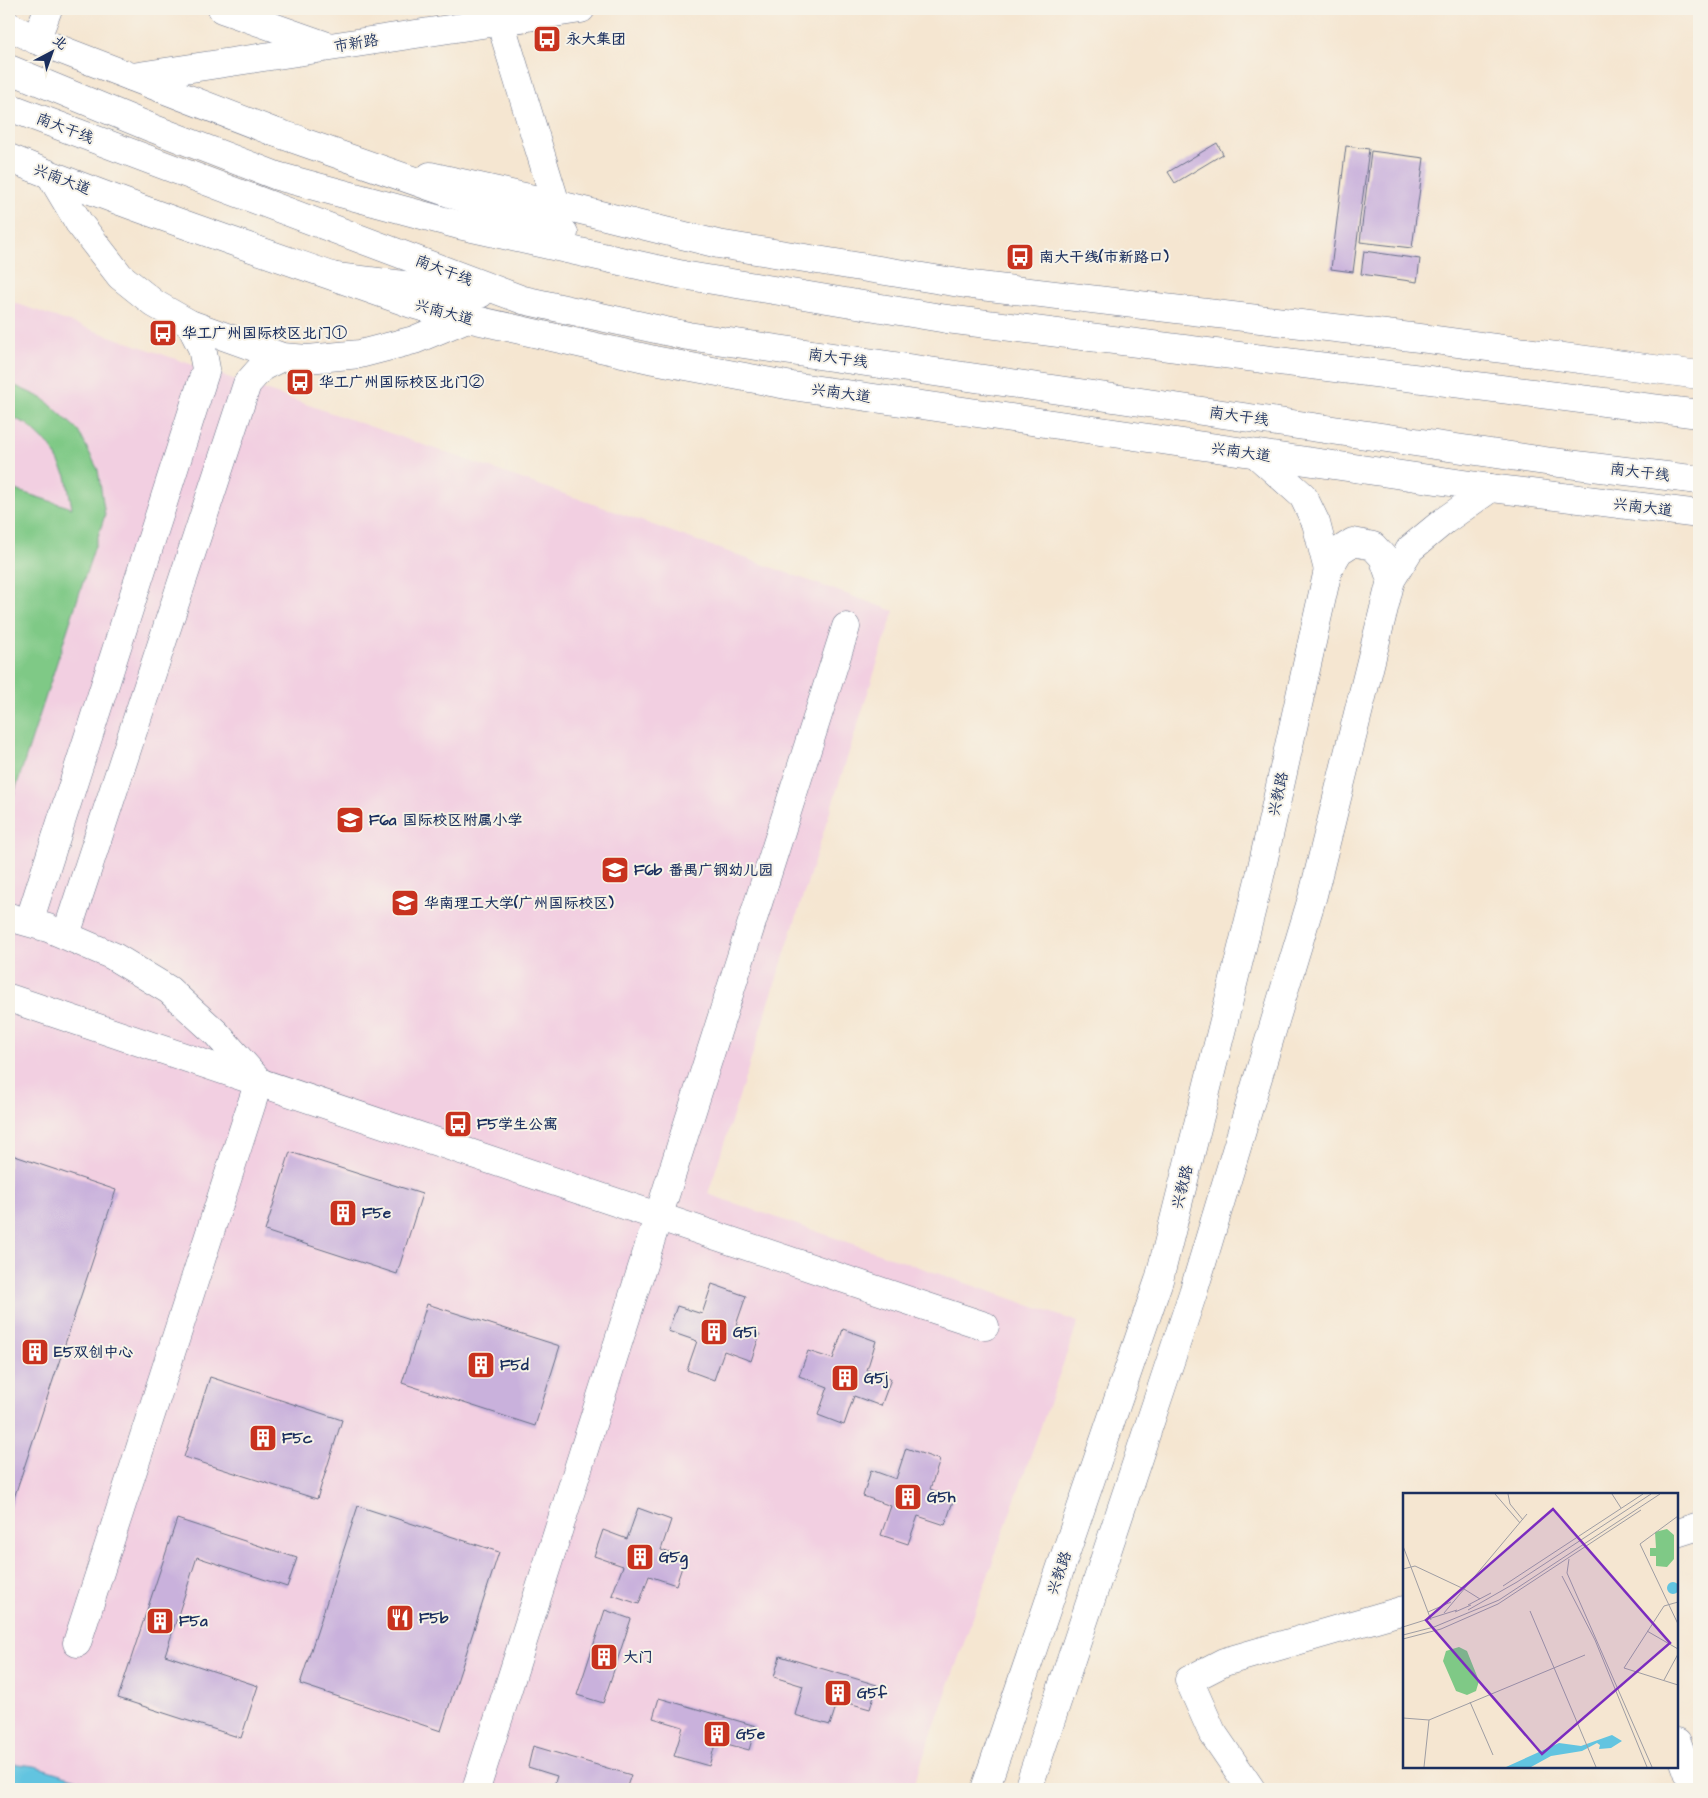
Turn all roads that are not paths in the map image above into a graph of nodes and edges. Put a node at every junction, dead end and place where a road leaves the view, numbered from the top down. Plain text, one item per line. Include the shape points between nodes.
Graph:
1 (48, 9) edge
2 (222, 9) edge
3 (581, 9) edge
4 (498, 15) edge
5 (9, 26) edge
6 (36, 40) junction
7 (330, 47) junction
8 (9, 69) edge
9 (132, 77) junction
10 (9, 107) edge
11 (274, 132) junction
12 (9, 158) edge
13 (51, 176) junction
14 (556, 204) junction
15 (684, 275) junction
16 (336, 277) junction
17 (523, 300) junction
18 (467, 318) junction
19 (190, 324) junction
20 (282, 357) junction
21 (1699, 375) edge
22 (1699, 414) edge
23 (1257, 454) junction
24 (1699, 480) edge
25 (1490, 488) junction
26 (1699, 514) edge
27 (1328, 570) junction
28 (1391, 580) junction
29 (846, 627) dead end
30 (19, 920) edge
31 (66, 936) junction
32 (9, 998) edge
33 (259, 1081) junction
34 (658, 1218) junction
35 (985, 1326) dead end
36 (1699, 1526) edge
37 (1678, 1533) edge
38 (1403, 1610) edge
39 (77, 1643) dead end
40 (1678, 1745) edge
41 (476, 1789) edge
42 (985, 1789) edge
43 (1028, 1789) edge
44 (1251, 1789) edge
45 (1694, 1789) edge

1 - 6 main road
2 - 7 main road
3 - 4 main road, 市新路
4 - 7 main road, 市新路
4 - 14 main road
5 - 6 main road
6 - 9 main road
7 - 9 main road, 市新路
8 - 15 main road via 277,176 459,225
9 - 11 main road
10 - 17 main road, 南大干线
11 - 14 main road via 439,179
11 - 15 main road
12 - 13 main road, 兴南大道
13 - 16 main road, 兴南大道
13 - 19 main road via 79,223 120,276 155,304
14 - 21 main road via 718,244 972,285
15 - 22 main road via 948,319
16 - 17 main road
16 - 18 main road, 兴南大道 via 412,304
17 - 24 main road, 南大干线 via 688,336
18 - 20 main road via 414,340 360,354
18 - 23 main road, 兴南大道 via 654,360 792,386
19 - 20 main road
19 - 30 main road via 202,348 206,370
20 - 31 main road via 262,367 247,384
23 - 25 main road, 兴南大道
23 - 27 main road via 1304,496 1316,523
25 - 26 main road, 兴南大道
25 - 28 main road via 1410,549
27 - 28 main road via 1340,551 1353,542 1373,546 1383,557
27 - 42 main road, 兴教路 via 1260,876 1159,1280
28 - 43 main road via 1313,895 1193,1293
29 - 34 main road
30 - 31 main road
31 - 33 main road via 113,956 169,990 216,1033
32 - 33 main road
33 - 34 main road
33 - 39 main road
34 - 35 main road
34 - 41 main road
36 - 37 main road
38 - 44 main road via 1224,1662 1189,1680 1212,1732
40 - 45 main road

